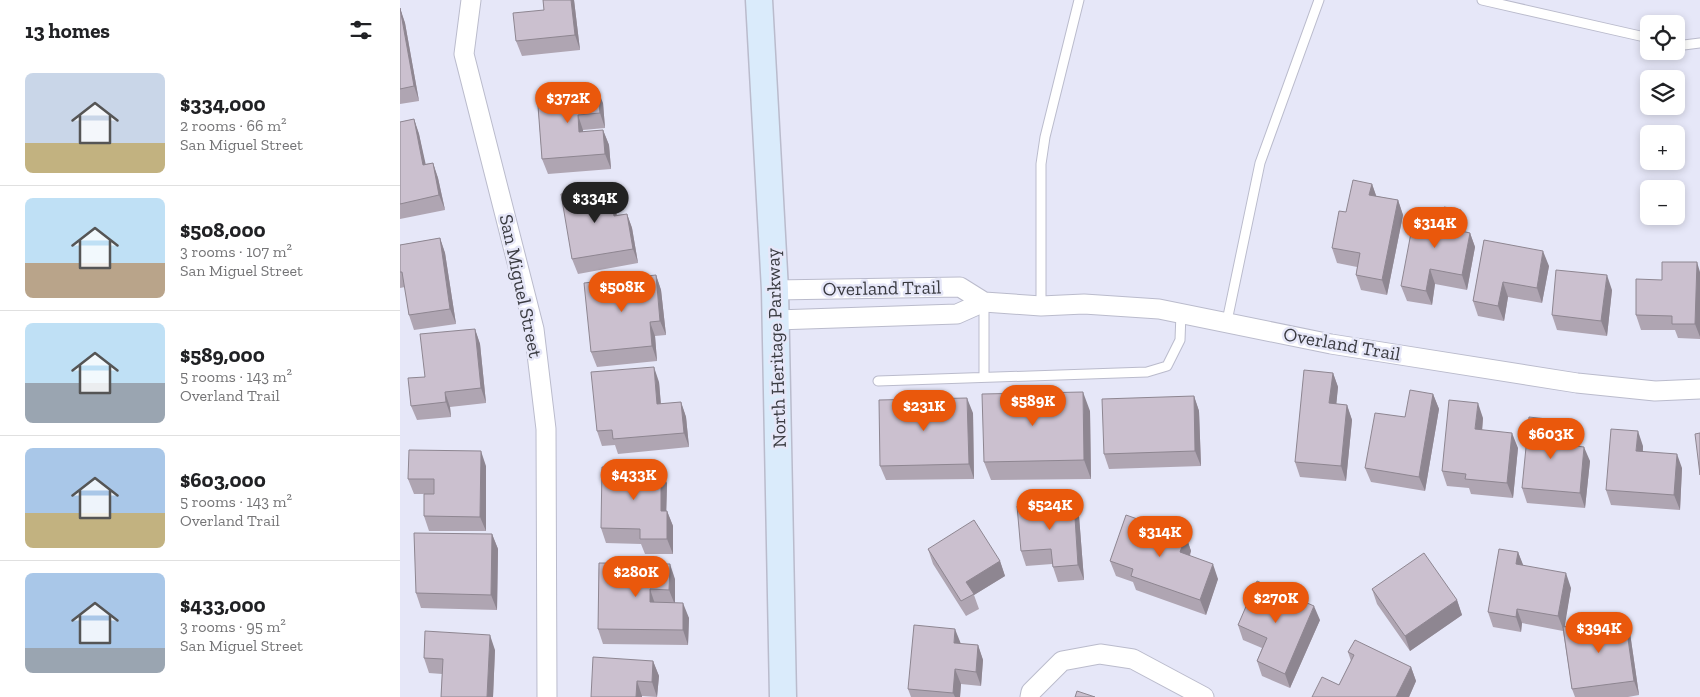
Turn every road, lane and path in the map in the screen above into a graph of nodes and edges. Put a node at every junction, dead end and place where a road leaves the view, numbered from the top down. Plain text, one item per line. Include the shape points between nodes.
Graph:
1 (471, 0) edge
2 (759, 0) edge
3 (1079, 0) edge
4 (1319, 0) edge
5 (1482, 0) edge
6 (1640, 36) edge
7 (1700, 43) edge
8 (1685, 45) edge
9 (775, 290) junction
10 (984, 302) junction
11 (1041, 306) junction
12 (1181, 314) junction
13 (776, 320) junction
14 (1227, 321) junction
15 (984, 377) junction
16 (878, 380) dead end
17 (1700, 389) edge
18 (548, 697) edge
19 (783, 697) edge
20 (1030, 697) edge
21 (1204, 697) edge

1 - 18 street, San Miguel Street via 464,54 534,329 546,429
2 - 9 main road, North Heritage Parkway
3 - 11 lane via 1041,164
4 - 14 lane via 1260,163
5 - 6 lane
7 - 8 lane
9 - 10 street, Overland Trail via 960,286
9 - 13 main road, North Heritage Parkway
10 - 11 street, Overland Trail
10 - 13 street, Overland Trail via 957,314
10 - 15 lane
11 - 12 street, Overland Trail via 1084,304 1159,309
12 - 14 street, Overland Trail
12 - 15 lane via 1180,340 1167,366 1147,372
13 - 19 main road, North Heritage Parkway
14 - 17 street, Overland Trail via 1331,344 1577,383 1655,391
15 - 16 lane
20 - 21 street via 1031,692 1062,662 1100,654 1133,659

